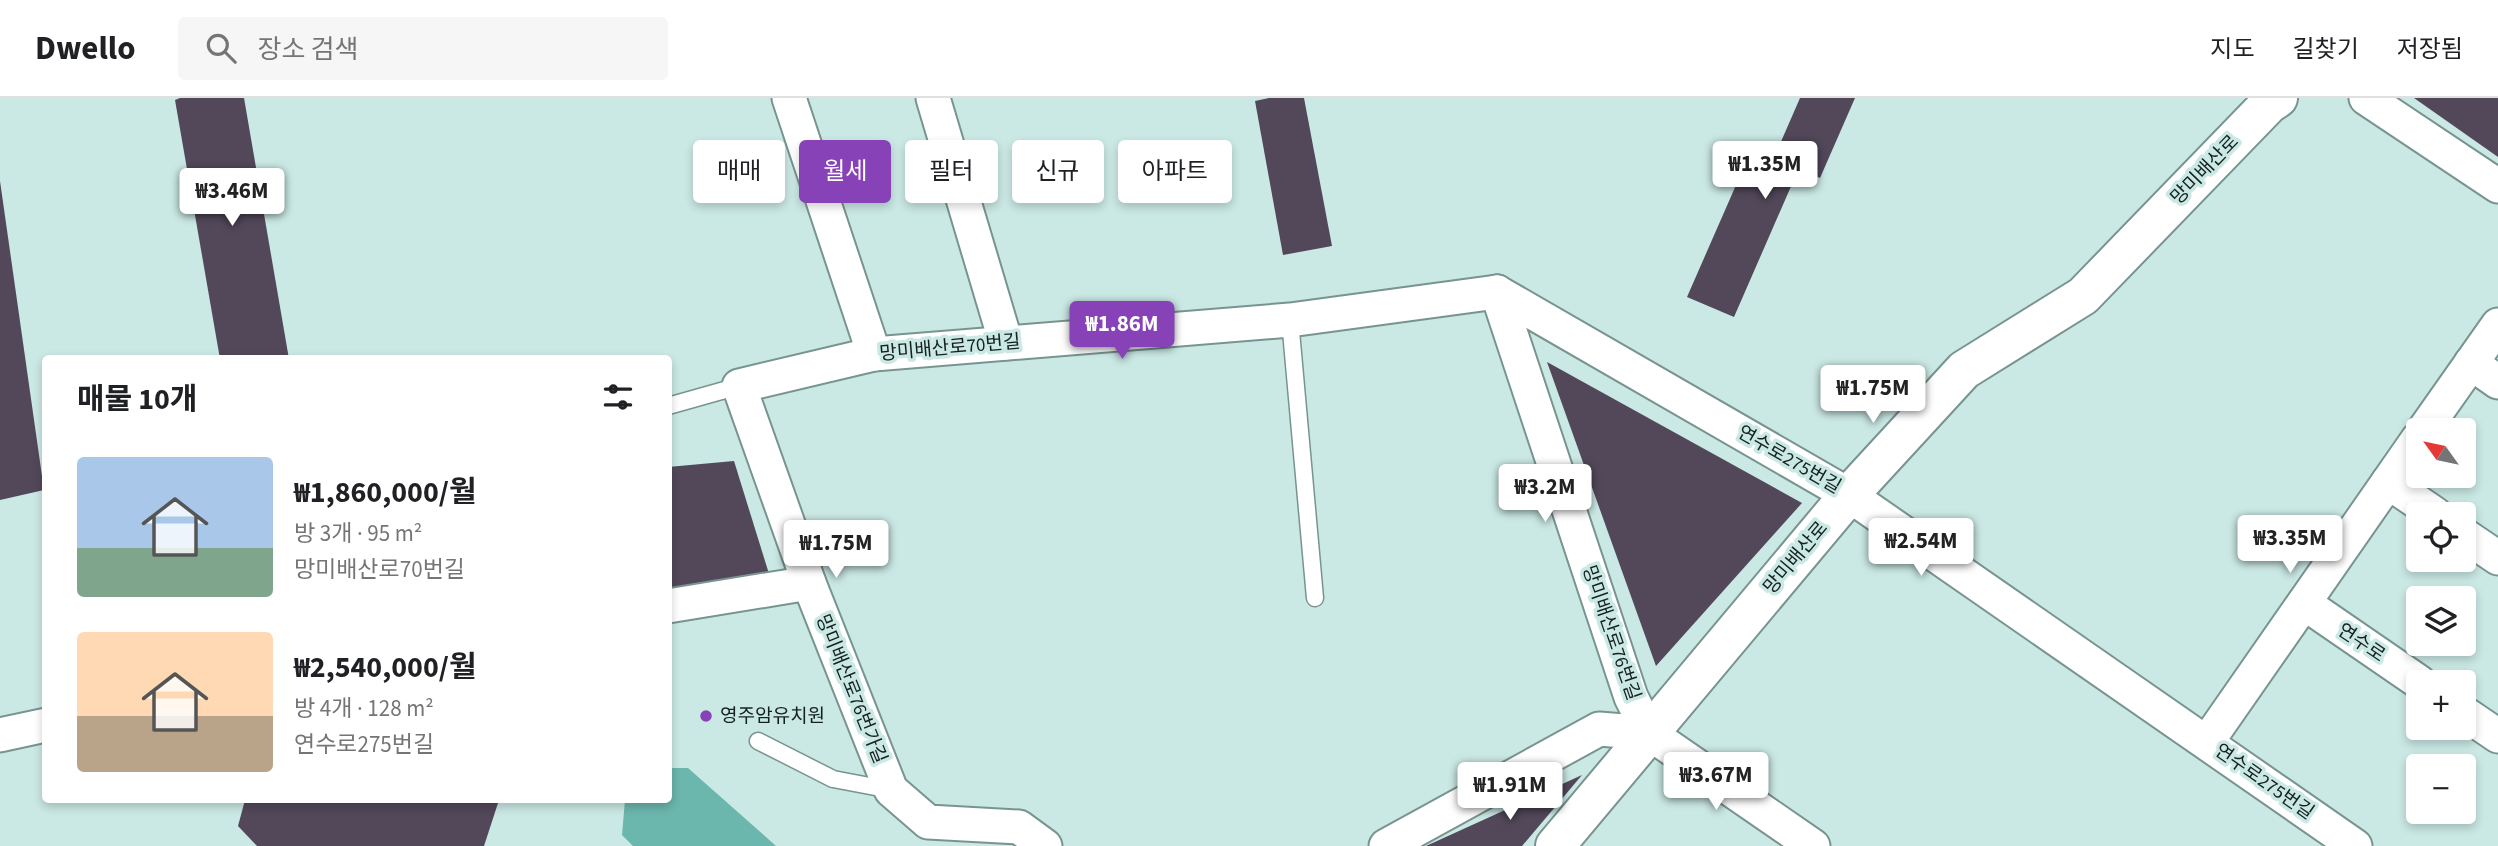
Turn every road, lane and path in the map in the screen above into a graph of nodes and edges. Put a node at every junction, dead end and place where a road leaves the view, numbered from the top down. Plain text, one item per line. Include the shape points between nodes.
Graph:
1 (789, 98) edge
2 (933, 98) edge
3 (2278, 98) edge
4 (2367, 98) edge
5 (2498, 186) edge
6 (1497, 292) junction
7 (1290, 320) junction
8 (2498, 325) edge
9 (1006, 343) junction
10 (874, 354) junction
11 (2485, 372) edge
12 (739, 386) junction
13 (672, 404) edge
14 (2437, 418) edge
15 (2406, 456) edge
16 (2388, 482) junction
17 (1849, 495) junction
18 (2417, 502) edge
19 (2476, 543) edge
20 (2498, 558) edge
21 (808, 583) junction
22 (1315, 598) dead end
23 (2304, 603) junction
24 (672, 605) edge
25 (2406, 673) edge
26 (2476, 721) edge
27 (42, 726) edge
28 (1649, 733) junction
29 (0, 735) edge
30 (2498, 736) edge
31 (758, 741) dead end
32 (2207, 743) junction
33 (891, 790) junction
34 (1045, 846) edge
35 (1386, 846) edge
36 (1555, 846) edge
37 (1813, 846) edge
38 (2356, 846) edge

1 - 10 street
2 - 9 street
3 - 17 street, 망미배산로 via 2083,296 1964,370
4 - 5 street
6 - 7 street, 망미배산로70번길
6 - 17 street, 연수로275번길
6 - 28 street, 망미배산로76번길 via 1631,697
7 - 9 street, 망미배산로70번길
7 - 22 lane
8 - 11 street
9 - 10 street, 망미배산로70번길
10 - 12 street, 망미배산로70번길
11 - 14 street
12 - 13 lane
12 - 21 street, 망미배산로76번가길
15 - 16 street, 연수로275번길
16 - 18 street
16 - 23 street, 연수로275번길
17 - 28 street, 망미배산로
17 - 32 street, 연수로275번길
19 - 20 street
21 - 24 street
21 - 33 street, 망미배산로76번가길
23 - 25 street, 연수로
23 - 32 street, 연수로275번길
26 - 30 street
27 - 29 street
28 - 35 street via 1599,729
28 - 36 street, 망미배산로
28 - 37 street
31 - 33 lane via 833,779
32 - 38 street, 연수로275번길
33 - 34 street, 망미배산로76번가길 via 928,822 1019,827

